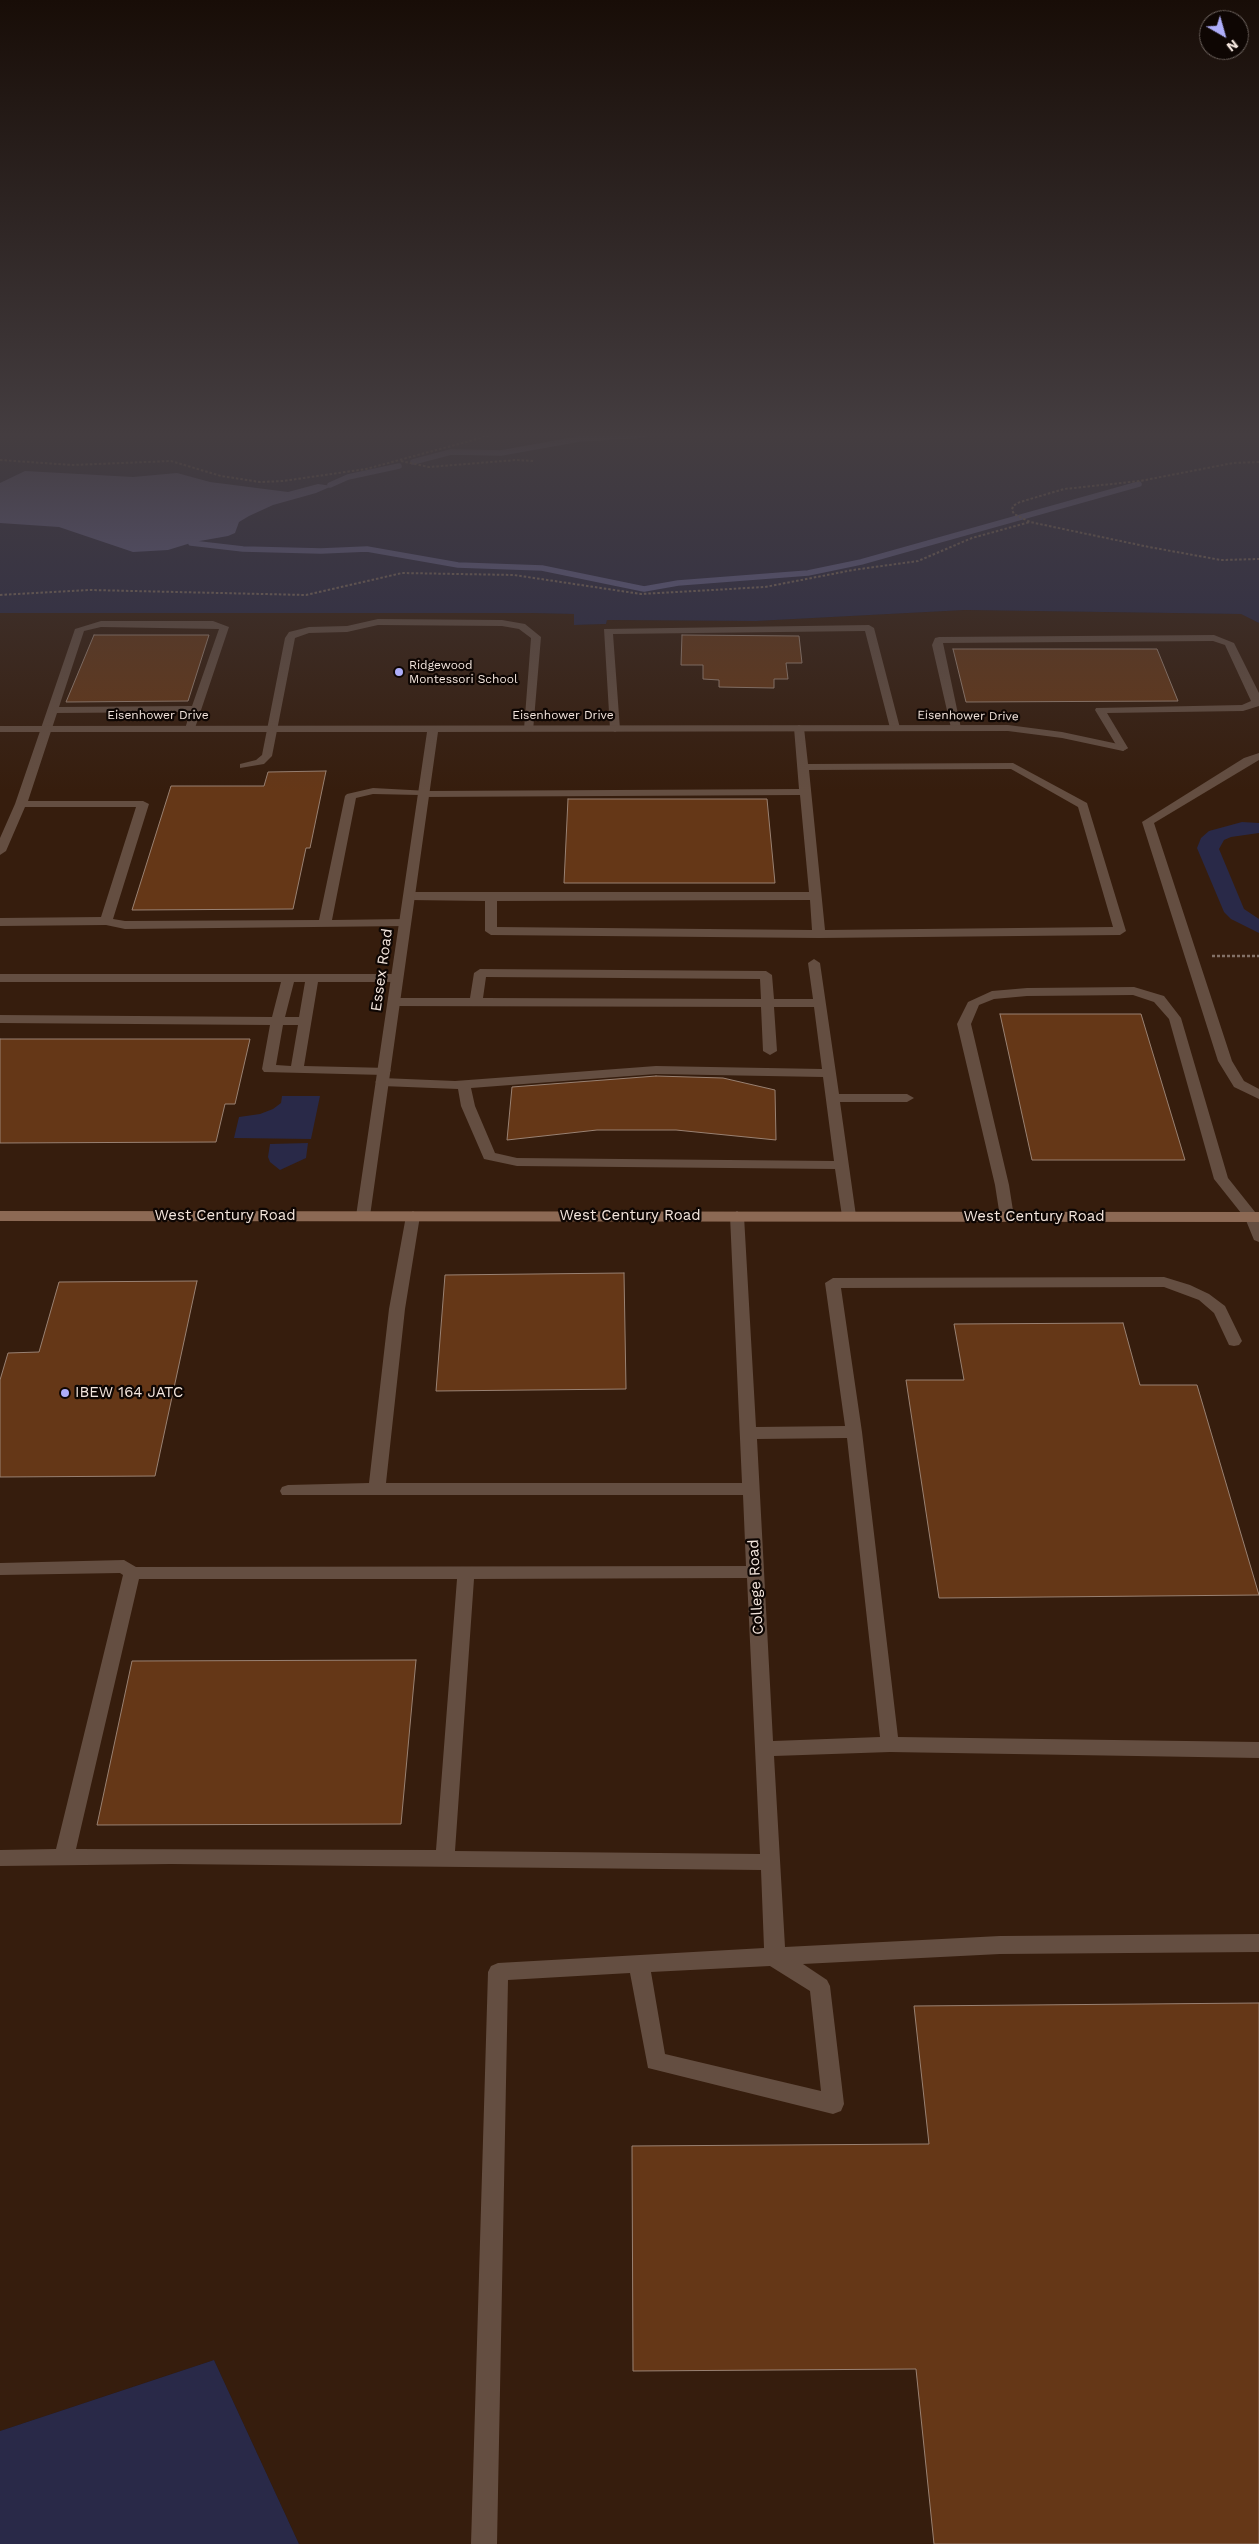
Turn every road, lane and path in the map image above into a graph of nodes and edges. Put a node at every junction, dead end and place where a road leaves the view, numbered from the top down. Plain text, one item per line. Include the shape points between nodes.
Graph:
1 (937, 554) edge
2 (1185, 554) edge
3 (1259, 559) edge
4 (0, 595) edge
5 (197, 709) junction
6 (54, 710) junction
7 (799, 728) junction
8 (895, 728) junction
9 (956, 728) junction
10 (0, 729) edge
11 (47, 729) junction
12 (190, 729) junction
13 (271, 729) junction
14 (433, 729) junction
15 (529, 729) junction
16 (615, 729) junction
17 (1259, 756) edge
18 (244, 766) dead end
19 (803, 767) junction
20 (806, 792) junction
21 (424, 793) junction
22 (21, 804) junction
23 (0, 851) edge
24 (409, 896) junction
25 (815, 896) junction
26 (491, 897) junction
27 (106, 921) junction
28 (0, 922) edge
29 (325, 922) junction
30 (405, 923) junction
31 (819, 934) junction
32 (1259, 956) edge
33 (814, 963) dead end
34 (1212, 963) dead end
35 (0, 978) edge
36 (288, 978) junction
37 (312, 978) junction
38 (397, 978) junction
39 (394, 1002) junction
40 (476, 1002) junction
41 (767, 1002) junction
42 (819, 1003) junction
43 (0, 1020) edge
44 (277, 1021) junction
45 (306, 1021) junction
46 (770, 1051) dead end
47 (297, 1070) junction
48 (829, 1073) junction
49 (383, 1077) junction
50 (464, 1085) junction
51 (1258, 1095) edge
52 (832, 1098) junction
53 (907, 1098) dead end
54 (842, 1164) junction
55 (0, 1216) edge
56 (363, 1216) junction
57 (413, 1216) junction
58 (737, 1216) junction
59 (849, 1216) junction
60 (1007, 1216) junction
61 (1255, 1217) edge
62 (1259, 1237) edge
63 (1234, 1341) dead end
64 (854, 1432) junction
65 (747, 1433) junction
66 (377, 1489) junction
67 (751, 1489) junction
68 (288, 1491) dead end
69 (0, 1569) edge
70 (466, 1572) junction
71 (755, 1572) junction
72 (132, 1573) junction
73 (890, 1744) junction
74 (764, 1748) junction
75 (1259, 1750) edge
76 (64, 1857) junction
77 (0, 1858) edge
78 (445, 1858) junction
79 (770, 1862) junction
80 (1259, 1944) edge
81 (775, 1958) junction
82 (639, 1964) junction
83 (484, 2544) edge

1 - 4 path via 918,562 853,570 795,584 641,594 514,575 402,573 306,595 60,590
2 - 3 path via 1221,560
5 - 6 street
5 - 6 street via 224,627 213,624 101,624 80,629
5 - 12 street
6 - 11 street
7 - 8 street, Eisenhower Drive
7 - 16 street, Eisenhower Drive
7 - 19 street
8 - 9 street, Eisenhower Drive
8 - 16 street via 869,628 608,631
9 - 9 street, Eisenhower Drive via 1008,728 1123,748 1100,710 1243,708 1257,700 1229,643 1214,638 942,639 937,645
10 - 11 street, Eisenhower Drive
11 - 12 street, Eisenhower Drive
11 - 22 street
12 - 13 street, Eisenhower Drive
13 - 14 street, Eisenhower Drive
13 - 15 street via 293,634 309,630 347,629 378,622 502,623 530,630 536,637 536,644
13 - 18 street via 264,760
14 - 15 street, Eisenhower Drive
14 - 21 street, Essex Road
15 - 16 street, Eisenhower Drive
17 - 51 street via 1148,822 1225,1061 1239,1084
19 - 20 street
19 - 31 street via 1013,766 1082,805 1120,932
20 - 21 street
20 - 25 street
21 - 24 street, Essex Road
21 - 29 street via 372,791 351,796
22 - 23 street
22 - 27 street via 143,804
24 - 26 street
24 - 30 street, Essex Road
25 - 26 street
25 - 31 street
26 - 31 street via 491,931
27 - 28 street
27 - 29 street via 125,925
29 - 30 street
30 - 38 street, Essex Road
32 - 34 path via 1209,956
33 - 42 street
35 - 36 street
36 - 37 street
36 - 44 street
37 - 38 street
37 - 45 street
38 - 39 street, Essex Road
39 - 40 street
39 - 49 street, Essex Road
40 - 41 street
40 - 41 street via 480,973 766,975
41 - 42 street
41 - 46 street
42 - 48 street
43 - 44 street
44 - 45 street
44 - 47 street via 269,1069
45 - 47 street
47 - 49 street
48 - 50 street via 656,1070
48 - 52 street
49 - 50 street
49 - 56 street, Essex Road
50 - 54 street via 468,1106 489,1156 517,1162
52 - 53 street
52 - 54 street
54 - 59 street
55 - 56 main road, West Century Road
56 - 57 main road, West Century Road
57 - 58 main road, West Century Road
57 - 66 street via 397,1309
58 - 59 main road, West Century Road
58 - 65 street, College Road
59 - 60 main road, West Century Road
60 - 61 main road, West Century Road
60 - 61 street via 964,1024 974,1002 992,995 1027,992 1134,991 1160,999 1176,1018 1221,1179
61 - 62 street
63 - 64 street via 1220,1310 1210,1301 1164,1282 833,1283
64 - 65 street
64 - 73 street
65 - 67 street, College Road
66 - 67 street
66 - 68 street
67 - 71 street, College Road
69 - 72 street via 124,1566
70 - 71 street
70 - 72 street
70 - 78 street
71 - 74 street, College Road
72 - 76 street
73 - 74 street
73 - 75 street
74 - 79 street, College Road
76 - 77 street
76 - 78 street
78 - 79 street
79 - 81 street, College Road
80 - 81 street via 1000,1944
81 - 82 street
81 - 82 street via 820,1986 833,2104 656,2061
82 - 83 street via 498,1972

